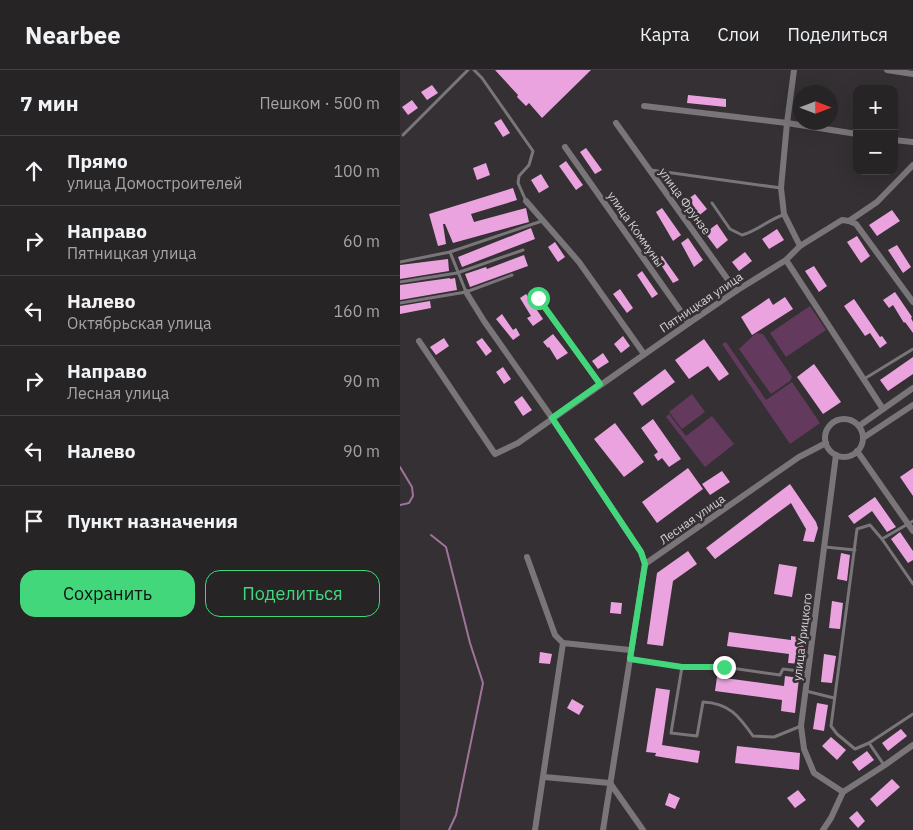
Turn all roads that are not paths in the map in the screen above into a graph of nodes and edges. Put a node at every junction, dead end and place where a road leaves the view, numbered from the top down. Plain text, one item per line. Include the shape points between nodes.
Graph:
1 (468, 70) edge
2 (474, 70) edge
3 (794, 70) edge
4 (887, 70) edge
5 (913, 74) edge
6 (644, 106) dead end
7 (616, 123) dead end
8 (787, 123) junction
9 (853, 133) edge
10 (404, 135) dead end
11 (898, 140) edge
12 (913, 142) edge
13 (565, 147) dead end
14 (913, 165) edge
15 (648, 170) junction
16 (781, 188) junction
17 (526, 201) joint
18 (712, 203) dead end
19 (784, 214) junction
20 (849, 220) junction
21 (542, 221) junction
22 (800, 246) junction
23 (523, 250) dead end
24 (450, 252) junction
25 (786, 260) junction
26 (400, 262) edge
27 (457, 273) junction
28 (512, 275) dead end
29 (400, 282) edge
30 (736, 291) junction
31 (466, 292) junction
32 (538, 298) dead end
33 (913, 302) edge
34 (400, 304) edge
35 (689, 323) junction
36 (419, 341) dead end
37 (913, 349) edge
38 (644, 354) junction
39 (863, 380) junction
40 (600, 384) junction
41 (913, 388) edge
42 (913, 405) edge
43 (882, 409) junction
44 (552, 418) junction
45 (859, 426) junction
46 (863, 438) junction
47 (826, 443) junction
48 (857, 451) junction
49 (836, 455) junction
50 (910, 523) edge
51 (913, 531) edge
52 (882, 539) junction
53 (825, 547) junction
54 (855, 550) junction
55 (527, 557) dead end
56 (645, 564) junction
57 (913, 584) edge
58 (563, 643) junction
59 (630, 650) junction
60 (630, 659) junction
61 (682, 667) junction
62 (808, 672) junction
63 (806, 691) junction
64 (834, 698) junction
65 (913, 714) edge
66 (801, 726) junction
67 (869, 743) junction
68 (913, 745) edge
69 (885, 765) junction
70 (544, 777) junction
71 (610, 783) junction
72 (842, 792) junction
73 (535, 830) edge
74 (603, 830) edge
75 (643, 830) edge
76 (822, 830) edge

1 - 10 lane
2 - 17 lane via 533,151 518,183
3 - 8 street
4 - 5 street
6 - 8 street
7 - 15 street, улица Фрунзе
8 - 9 street
8 - 16 street
11 - 12 street
13 - 35 street, улица Коммуны
14 - 20 street, Пятницкая улица via 877,202
15 - 16 lane
15 - 30 street, улица Фрунзе
16 - 19 street
17 - 21 street
18 - 19 lane via 730,229 742,235
19 - 22 street
20 - 22 street, Пятницкая улица via 842,220
20 - 33 street via 856,224
21 - 24 lane
21 - 38 street via 579,262
22 - 25 street, Пятницкая улица
23 - 27 lane
24 - 26 lane
24 - 27 lane
25 - 30 street, Пятницкая улица
25 - 39 street
27 - 29 lane
27 - 31 lane
28 - 31 lane
30 - 35 street, Пятницкая улица
31 - 34 lane
31 - 44 street
32 - 40 street
35 - 38 street, Пятницкая улица
36 - 44 street, Пятницкая улица via 495,454
37 - 39 lane
38 - 40 street, Пятницкая улица
39 - 43 street
40 - 44 street, Пятницкая улица
41 - 43 street
42 - 46 street
43 - 45 street
44 - 56 street via 641,552
45 - 46 street
45 - 47 street via 849,419 836,420 827,429
46 - 48 street
47 - 49 street
47 - 56 street, Лесная улица via 799,457
48 - 49 street via 848,456
48 - 50 street
49 - 53 street, улица Урицкого
50 - 51 street
50 - 52 lane
52 - 54 lane via 870,525 857,529
52 - 57 lane
53 - 54 lane
53 - 62 street, улица Урицкого
54 - 64 lane
55 - 58 street via 555,635
56 - 59 street
58 - 59 street
58 - 70 street
59 - 60 street
60 - 61 lane
60 - 71 street
61 - 62 lane via 724,667 780,675 783,669
61 - 66 lane via 671,733 697,736 703,702 717,702 738,715 753,736 774,737
62 - 63 street, улица Урицкого
63 - 64 lane
63 - 66 street, улица Урицкого
64 - 67 lane via 831,726 837,734 854,749
65 - 67 lane
66 - 72 street, улица Урицкого via 804,749 814,772
67 - 69 lane
68 - 69 street
69 - 72 street
70 - 71 street
70 - 73 street
71 - 74 street
71 - 75 street
72 - 76 street

